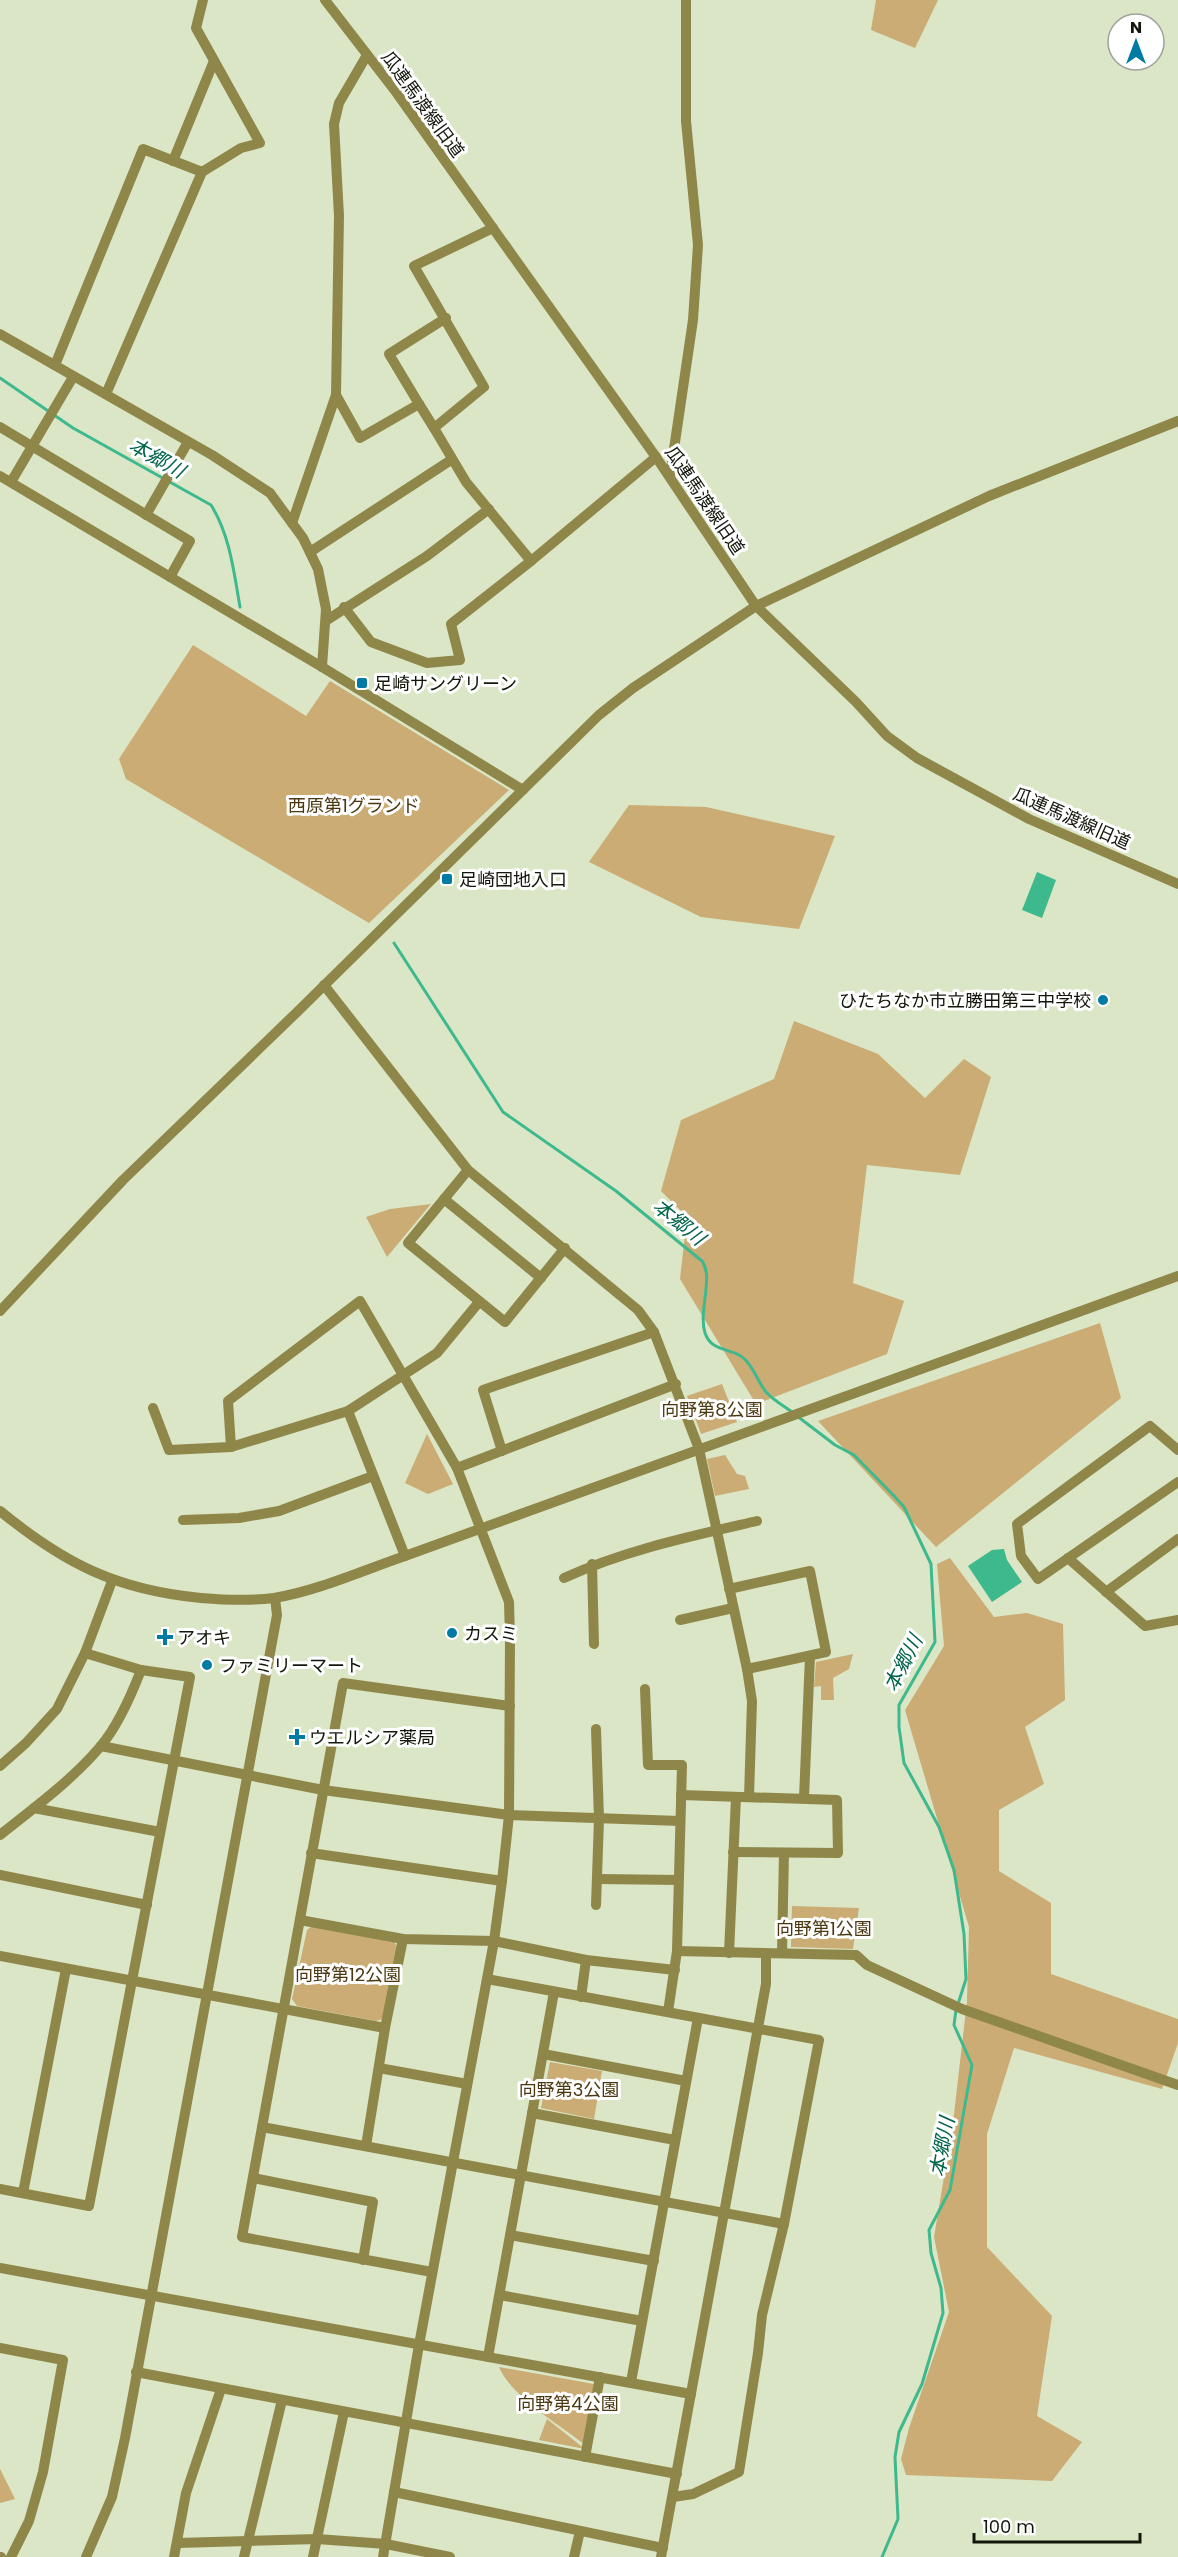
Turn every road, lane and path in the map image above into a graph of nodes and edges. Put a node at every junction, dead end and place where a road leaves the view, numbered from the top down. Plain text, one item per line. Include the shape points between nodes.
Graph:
1 (203, 0) edge
2 (325, 0) edge
3 (686, 0) edge
4 (367, 55) junction
5 (214, 61) junction
6 (173, 161) junction
7 (202, 172) junction
8 (493, 228) junction
9 (446, 318) junction
10 (0, 334) edge
11 (54, 365) junction
12 (73, 376) junction
13 (106, 394) junction
14 (336, 395) junction
15 (419, 404) junction
16 (1178, 421) edge
17 (0, 427) edge
18 (434, 428) junction
19 (188, 442) junction
20 (32, 446) junction
21 (656, 457) junction
22 (451, 460) junction
23 (0, 476) edge
24 (670, 476) junction
25 (11, 482) junction
26 (489, 510) junction
27 (146, 515) junction
28 (292, 523) junction
29 (310, 552) junction
30 (531, 561) junction
31 (170, 577) junction
32 (756, 606) junction
33 (344, 607) junction
34 (327, 620) junction
35 (322, 667) junction
36 (523, 790) junction
37 (1178, 884) edge
38 (324, 985) junction
39 (468, 1170) junction
40 (444, 1199) junction
41 (565, 1248) junction
42 (1178, 1276) edge
43 (541, 1278) junction
44 (479, 1302) junction
45 (0, 1311) edge
46 (654, 1332) junction
47 (402, 1374) junction
48 (676, 1384) junction
49 (153, 1408) dead end
50 (348, 1411) junction
51 (231, 1448) junction
52 (699, 1449) junction
53 (1178, 1450) edge
54 (502, 1451) junction
55 (457, 1468) junction
56 (373, 1476) junction
57 (1178, 1482) edge
58 (0, 1511) edge
59 (183, 1520) dead end
60 (757, 1521) dead end
61 (481, 1528) junction
62 (717, 1530) junction
63 (1178, 1539) edge
64 (405, 1556) junction
65 (1068, 1558) junction
66 (592, 1564) junction
67 (564, 1578) dead end
68 (112, 1581) junction
69 (729, 1589) junction
70 (1106, 1592) junction
71 (275, 1598) junction
72 (733, 1608) junction
73 (680, 1620) dead end
74 (1178, 1620) edge
75 (594, 1644) dead end
76 (85, 1653) junction
77 (810, 1656) junction
78 (747, 1669) junction
79 (141, 1670) junction
80 (645, 1689) dead end
81 (510, 1706) junction
82 (596, 1729) dead end
83 (101, 1746) junction
84 (174, 1760) junction
85 (0, 1766) edge
86 (249, 1775) junction
87 (323, 1790) junction
88 (681, 1795) junction
89 (736, 1797) junction
90 (749, 1797) junction
91 (804, 1798) junction
92 (34, 1808) junction
93 (509, 1815) junction
94 (599, 1819) junction
95 (680, 1821) junction
96 (160, 1832) junction
97 (0, 1835) edge
98 (733, 1852) junction
99 (311, 1853) junction
100 (784, 1853) junction
101 (0, 1875) edge
102 (599, 1879) junction
103 (678, 1880) junction
104 (502, 1881) junction
105 (147, 1905) junction
106 (596, 1905) dead end
107 (300, 1920) junction
108 (403, 1940) junction
109 (494, 1941) junction
110 (677, 1951) junction
111 (729, 1953) junction
112 (782, 1953) junction
113 (766, 1954) junction
114 (0, 1956) edge
115 (586, 1960) junction
116 (66, 1969) junction
117 (675, 1970) junction
118 (487, 1979) junction
119 (133, 1981) junction
120 (554, 1992) junction
121 (207, 1996) junction
122 (581, 1997) junction
123 (282, 2010) junction
124 (668, 2013) junction
125 (698, 2018) junction
126 (385, 2028) junction
127 (758, 2029) junction
128 (543, 2054) junction
129 (379, 2068) junction
130 (686, 2080) junction
131 (467, 2084) junction
132 (1178, 2085) edge
133 (532, 2114) junction
134 (262, 2127) junction
135 (675, 2140) junction
136 (366, 2146) junction
137 (453, 2162) junction
138 (522, 2174) junction
139 (253, 2178) junction
140 (0, 2189) edge
141 (23, 2193) junction
142 (665, 2200) junction
143 (724, 2212) junction
144 (784, 2224) junction
145 (510, 2235) junction
146 (363, 2260) junction
147 (654, 2261) junction
148 (0, 2268) edge
149 (432, 2272) junction
150 (500, 2295) junction
151 (150, 2296) junction
152 (642, 2321) junction
153 (419, 2345) junction
154 (0, 2348) edge
155 (488, 2357) junction
156 (136, 2372) junction
157 (600, 2377) junction
158 (631, 2382) junction
159 (221, 2390) junction
160 (691, 2394) junction
161 (282, 2400) junction
162 (344, 2412) junction
163 (406, 2423) junction
164 (585, 2457) junction
165 (677, 2474) junction
166 (394, 2492) junction
167 (673, 2497) junction
168 (580, 2531) junction
169 (317, 2539) junction
170 (249, 2540) junction
171 (178, 2543) junction
172 (386, 2544) junction
173 (662, 2553) edge
174 (11, 2557) edge
175 (86, 2557) edge
176 (174, 2557) edge
177 (244, 2557) edge
178 (313, 2557) edge
179 (383, 2557) edge
180 (447, 2557) edge
181 (574, 2557) edge

1 - 5 street via 196,28
2 - 4 street, 瓜連馬渡線旧道
3 - 24 street via 686,121 699,245 693,320
4 - 8 street, 瓜連馬渡線旧道
4 - 14 street via 339,103 334,124 339,216
5 - 6 street
5 - 7 street via 260,143 241,148
6 - 7 street
6 - 11 street via 143,149
7 - 13 street
8 - 9 street via 414,266
8 - 21 street, 瓜連馬渡線旧道
9 - 15 street via 389,354
9 - 18 street via 484,387
10 - 11 street
11 - 12 street
12 - 13 street
12 - 20 street
13 - 19 street
14 - 15 street via 360,438
14 - 28 street
15 - 18 street
16 - 32 street via 989,496
17 - 20 street
18 - 22 street
19 - 27 street
19 - 28 street via 270,493
20 - 25 street
20 - 27 street
21 - 24 street, 瓜連馬渡線旧道
21 - 30 street
22 - 26 street
22 - 29 street
23 - 25 street
24 - 32 street, 瓜連馬渡線旧道
25 - 31 street
26 - 30 street
26 - 33 street
27 - 31 street via 190,541
28 - 29 street
29 - 34 street via 318,569
30 - 33 street via 451,624 460,660 427,663 371,642
31 - 35 street
32 - 36 street via 633,688 599,715
32 - 37 street, 瓜連馬渡線旧道 via 887,736 917,758 1029,819
33 - 34 street
34 - 35 street
35 - 36 street
36 - 38 street
38 - 39 street
38 - 45 street via 123,1180
39 - 40 street
39 - 41 street
40 - 43 street
40 - 44 street via 408,1243
41 - 43 street
41 - 46 street via 638,1310
42 - 52 street
43 - 44 street via 505,1322
44 - 47 street via 437,1353
46 - 48 street
46 - 54 street via 483,1390
47 - 50 street
47 - 51 street via 360,1301 228,1401
47 - 55 street
48 - 52 street
48 - 54 street
49 - 51 street via 169,1450
50 - 51 street
50 - 56 street
52 - 61 street
52 - 62 street
53 - 65 street via 1150,1426 1017,1524 1021,1556 1038,1579
54 - 55 street
55 - 61 street
56 - 59 street via 279,1511 239,1518
56 - 64 street
57 - 65 street
58 - 68 street via 37,1541
60 - 62 street
61 - 64 street
61 - 81 street via 509,1602
62 - 66 street
62 - 69 street
63 - 70 street
64 - 71 street
65 - 70 street
66 - 67 street
66 - 75 street
68 - 71 street via 184,1596
68 - 76 street
69 - 72 street
69 - 77 street via 810,1571 826,1652
70 - 74 street via 1145,1626
71 - 86 street via 277,1615
72 - 73 street
72 - 78 street
76 - 79 street
76 - 85 street via 57,1709
77 - 78 street
77 - 91 street
78 - 90 street via 752,1701
79 - 83 street via 130,1699
79 - 84 street via 190,1677
80 - 88 street via 648,1765 682,1765
81 - 87 street via 342,1683
81 - 93 street
82 - 94 street
83 - 84 street
83 - 92 street
84 - 86 street
84 - 96 street
86 - 87 street
86 - 121 street
87 - 93 street
87 - 99 street
88 - 89 street
88 - 95 street
89 - 90 street
89 - 98 street
90 - 91 street
91 - 100 street via 837,1800 838,1853
92 - 96 street
92 - 97 street
93 - 94 street
93 - 104 street
94 - 95 street
94 - 102 street
95 - 103 street
96 - 105 street
98 - 100 street
98 - 111 street
99 - 104 street
99 - 107 street
100 - 112 street
101 - 105 street
102 - 103 street
102 - 106 street
103 - 110 street
104 - 109 street
105 - 119 street
107 - 108 street
107 - 123 street
108 - 109 street
108 - 126 street
109 - 115 street
109 - 118 street
110 - 111 street
110 - 117 street
111 - 113 street
112 - 113 street
112 - 132 street via 856,1955 867,1965 958,2007
113 - 127 street via 766,1984
114 - 116 street
115 - 117 street
115 - 122 street
116 - 119 street
116 - 141 street
117 - 124 street
118 - 120 street
118 - 131 street
119 - 121 street
119 - 141 street via 89,2206
120 - 122 street
120 - 128 street
121 - 123 street
121 - 151 street
122 - 124 street
123 - 126 street
123 - 134 street
124 - 125 street
125 - 127 street
125 - 130 street
126 - 129 street
127 - 143 street
127 - 144 street via 819,2040
128 - 130 street
128 - 133 street
129 - 131 street
129 - 136 street
130 - 135 street
131 - 137 street
133 - 135 street
133 - 138 street
134 - 136 street
134 - 139 street
135 - 142 street
136 - 137 street
137 - 138 street
137 - 149 street
138 - 142 street
138 - 145 street
139 - 146 street via 373,2202
139 - 146 street via 242,2237
140 - 141 street
142 - 143 street
142 - 147 street
143 - 144 street
143 - 160 street
144 - 167 street via 762,2315 739,2472 693,2494
145 - 147 street
145 - 150 street
146 - 149 street
147 - 152 street
148 - 151 street
149 - 153 street
150 - 152 street
150 - 155 street
151 - 153 street
151 - 156 street
152 - 158 street
153 - 155 street
153 - 163 street
154 - 174 street via 63,2360 43,2472 28,2521
155 - 157 street
156 - 159 street
156 - 175 street via 112,2497
157 - 158 street
157 - 164 street
158 - 160 street
159 - 161 street
159 - 171 street via 186,2493
160 - 165 street
161 - 162 street
161 - 170 street
162 - 163 street
162 - 169 street
163 - 164 street
163 - 166 street
164 - 165 street
165 - 167 street
166 - 168 street
166 - 172 street
167 - 173 street
168 - 173 street
168 - 181 street
169 - 170 street
169 - 172 street
169 - 178 street
170 - 171 street
170 - 177 street
171 - 176 street
172 - 179 street
172 - 180 street

